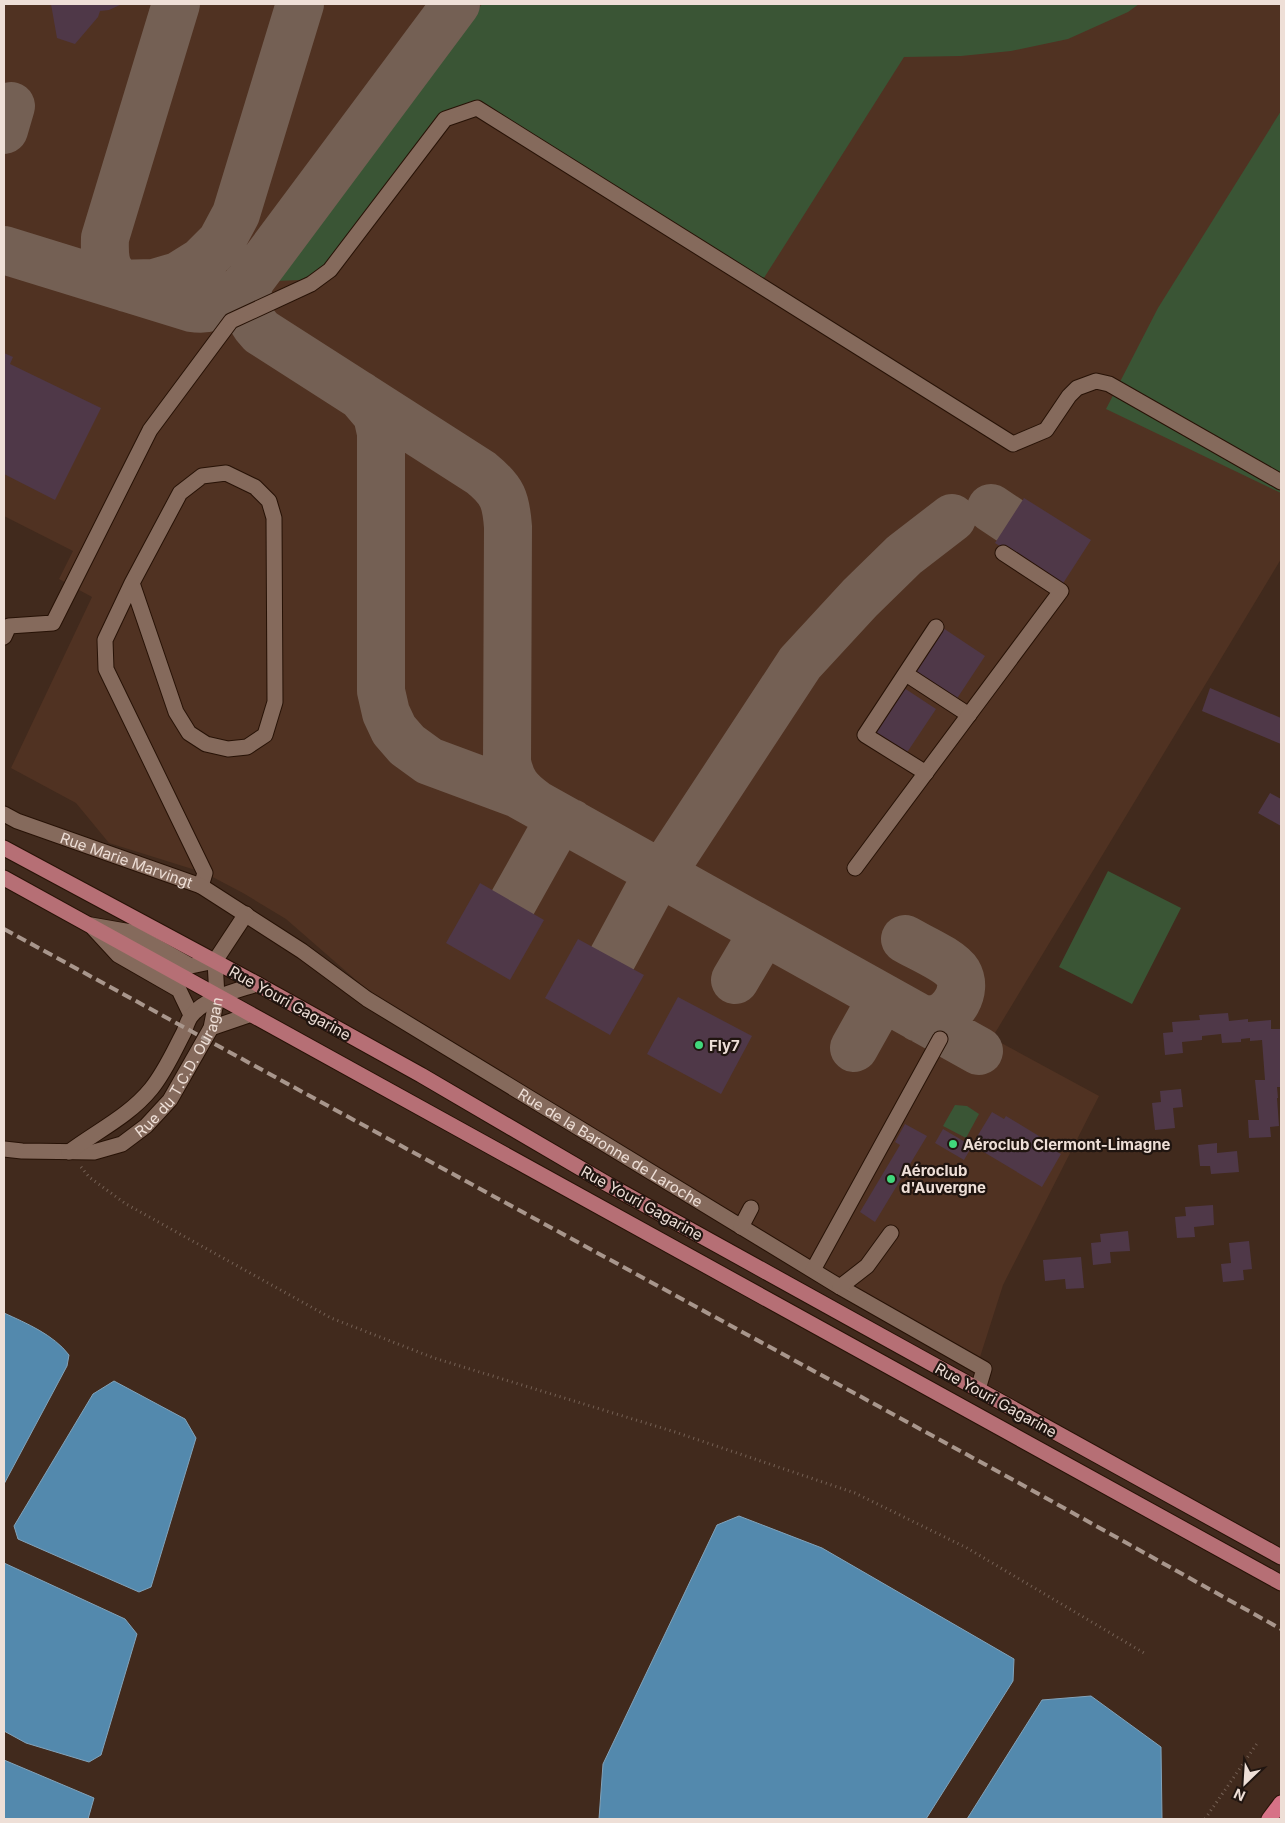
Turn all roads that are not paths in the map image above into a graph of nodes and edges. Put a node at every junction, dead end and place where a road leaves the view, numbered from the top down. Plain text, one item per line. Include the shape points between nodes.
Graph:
1 (1281, 482) edge
2 (1003, 553) dead end
3 (132, 583) junction
4 (936, 627) dead end
5 (4, 637) edge
6 (906, 674) junction
7 (969, 715) junction
8 (926, 773) junction
9 (4, 814) edge
10 (4, 848) edge
11 (855, 868) dead end
12 (4, 878) edge
13 (201, 886) junction
14 (246, 914) junction
15 (90, 924) junction
16 (215, 961) junction
17 (257, 984) junction
18 (217, 997) junction
19 (191, 1015) junction
20 (249, 1015) junction
21 (211, 1028) junction
22 (940, 1040) dead end
23 (4, 1149) edge
24 (69, 1152) junction
25 (751, 1208) dead end
26 (741, 1227) junction
27 (891, 1233) dead end
28 (813, 1270) junction
29 (840, 1287) junction
30 (978, 1390) junction
31 (1281, 1557) edge
32 (1281, 1583) edge
33 (1281, 1802) edge
34 (1269, 1819) edge

1 - 5 street via 1109,384 1096,381 1077,388 1046,430 1012,444 477,108 445,118 330,270 311,284 231,321 150,430 54,623 9,626
2 - 7 street via 1061,591
3 - 3 street via 180,493 202,476 226,473 255,487 269,501 274,518 275,702 265,735 247,747 228,748 206,744 189,733 176,712
3 - 13 street via 105,640 106,669 205,873
4 - 6 street
6 - 7 street
6 - 8 street via 865,735
7 - 8 street
8 - 11 street
9 - 13 street, Rue Marie Marvingt
10 - 16 main road, Rue Youri Gagarine
12 - 15 main road, Rue Youri Gagarine
13 - 14 street, Rue Marie Marvingt
14 - 16 street
14 - 26 street, Rue de la Baronne de Laroche via 367,999
15 - 16 street via 130,932 191,966
15 - 18 main road, Rue Youri Gagarine
15 - 19 street via 118,955 180,990
16 - 17 main road, Rue Youri Gagarine
16 - 18 street
17 - 18 street
17 - 30 main road, Rue Youri Gagarine
18 - 19 street, Rue du T.C.D. Ouragan
18 - 20 main road, Rue Youri Gagarine
18 - 21 street, Rue du T.C.D. Ouragan
19 - 24 street, Rue du T.C.D. Ouragan via 152,1089 109,1126
20 - 21 street
20 - 32 main road, Rue Youri Gagarine
21 - 24 street, Rue du T.C.D. Ouragan via 170,1100 146,1126 122,1144 94,1152
22 - 28 street
23 - 24 street, Rue du T.C.D. Ouragan
25 - 26 street
26 - 28 street, Rue de la Baronne de Laroche
27 - 29 street via 867,1266
28 - 29 street, Rue de la Baronne de Laroche
29 - 30 street, Rue de la Baronne de Laroche via 984,1369
30 - 31 main road, Rue Youri Gagarine
33 - 34 highway

